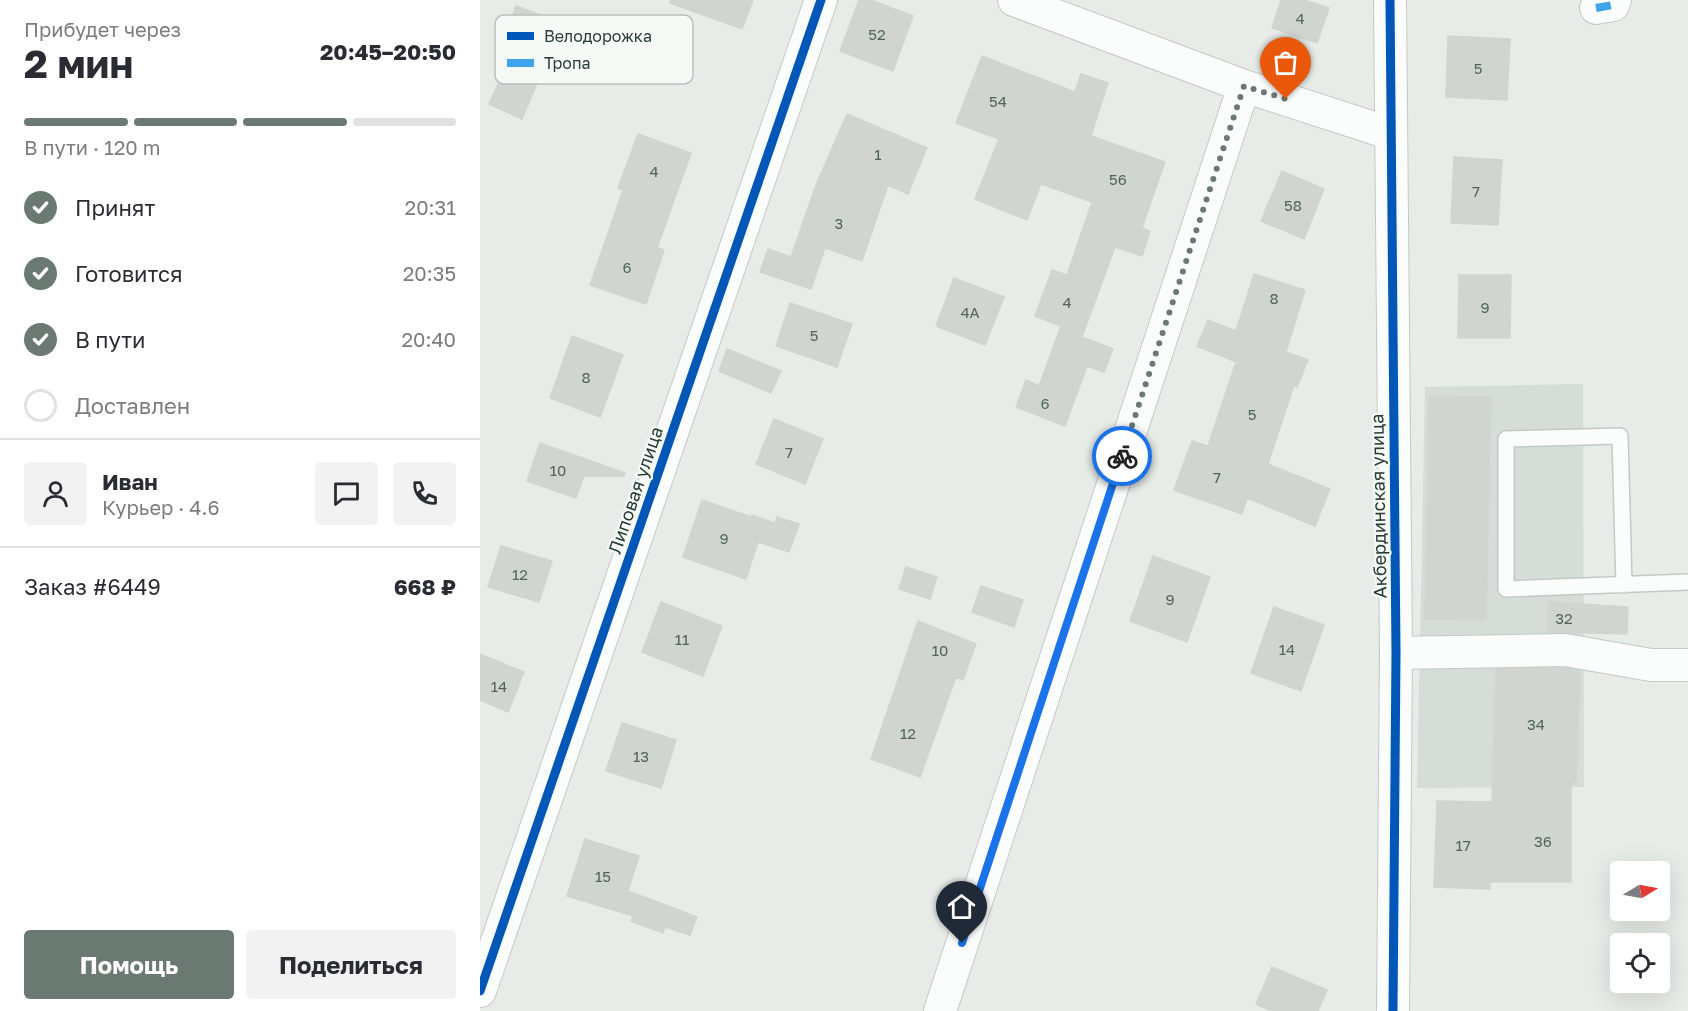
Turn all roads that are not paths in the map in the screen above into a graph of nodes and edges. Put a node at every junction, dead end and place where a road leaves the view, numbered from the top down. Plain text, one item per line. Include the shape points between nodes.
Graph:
1 (821, 0) edge
2 (1014, 0) edge
3 (1390, 0) edge
4 (1244, 86) junction
5 (1389, 133) junction
6 (1688, 582) edge
7 (1624, 585) junction
8 (1396, 652) junction
9 (1688, 665) edge
10 (480, 991) edge
11 (940, 1011) edge
12 (1393, 1011) edge

1 - 10 street, Липовая улица
2 - 4 street
3 - 5 street, Акбердинская улица
4 - 5 street
4 - 11 street
5 - 8 street, Акбердинская улица
6 - 7 lane
7 - 7 lane via 1506,590 1506,439 1620,436
8 - 9 street via 1565,650 1651,665
8 - 12 street, Акбердинская улица

